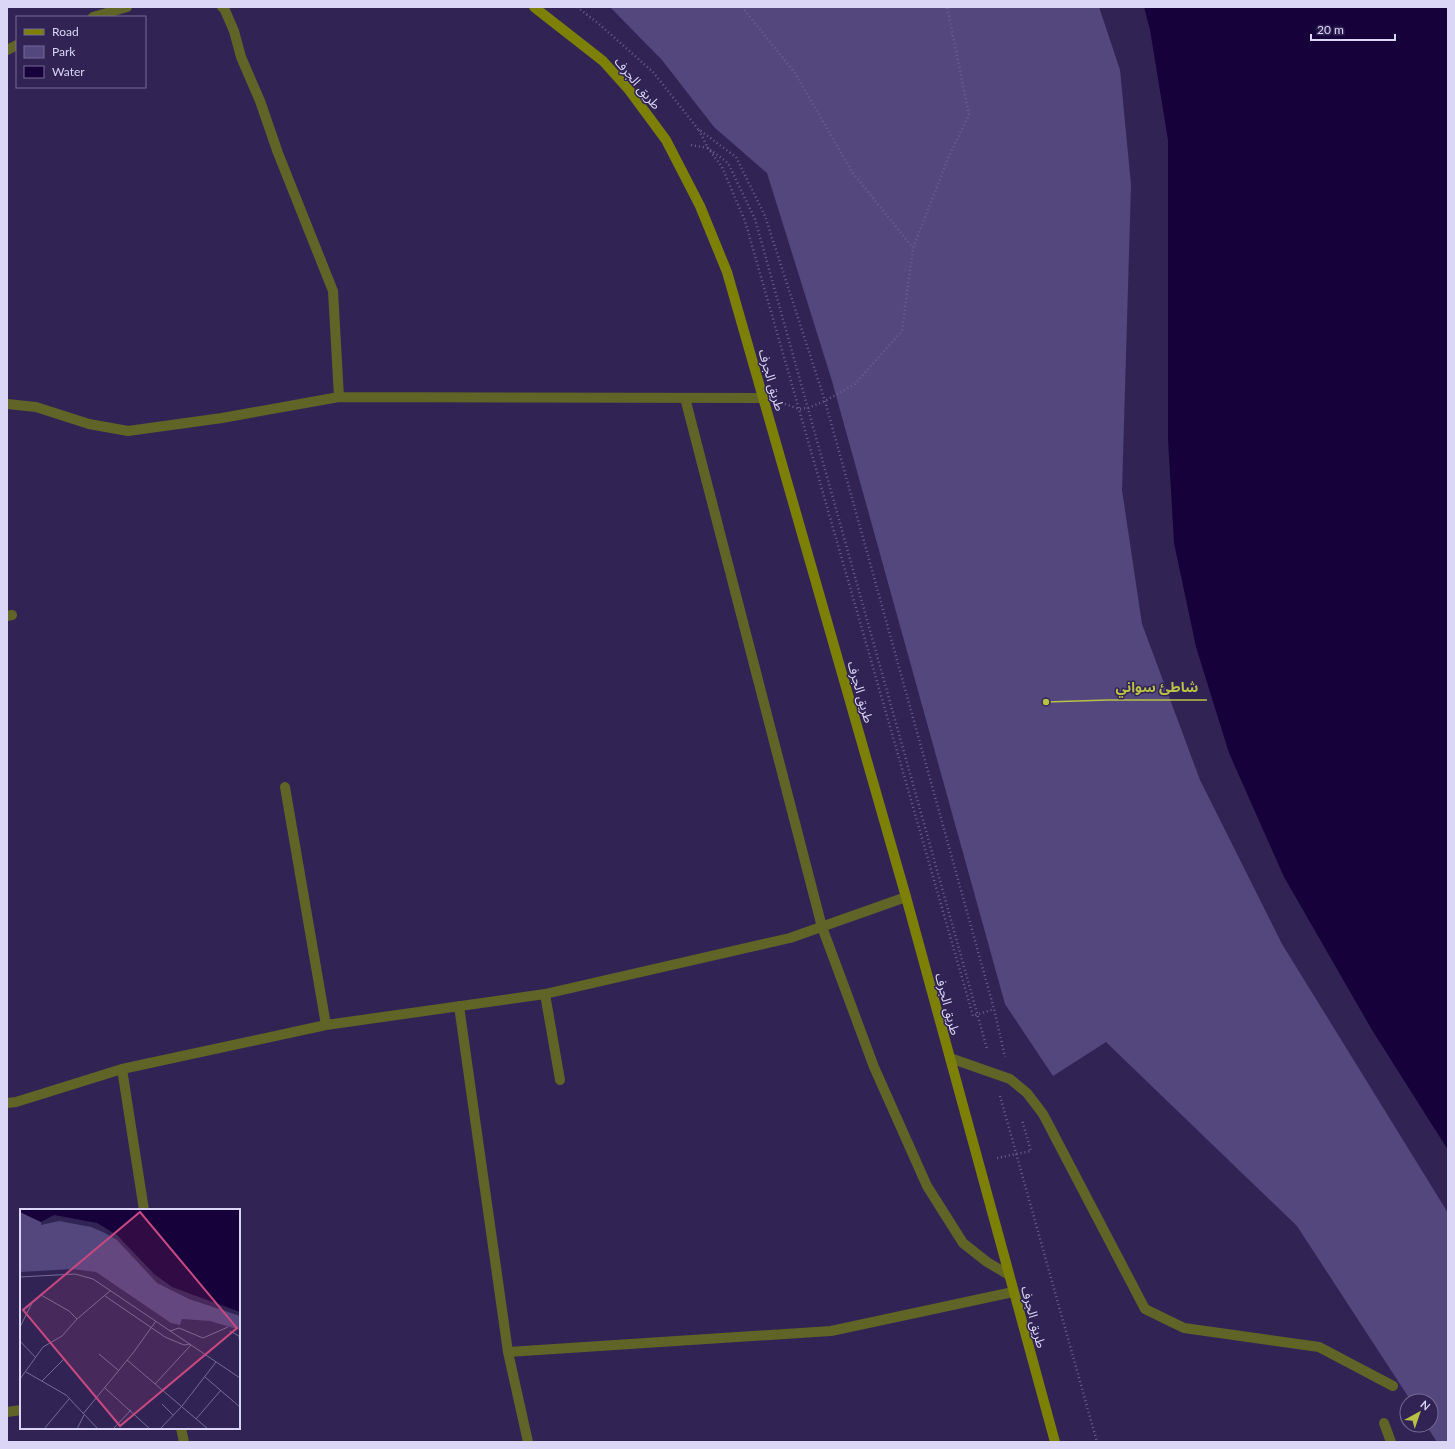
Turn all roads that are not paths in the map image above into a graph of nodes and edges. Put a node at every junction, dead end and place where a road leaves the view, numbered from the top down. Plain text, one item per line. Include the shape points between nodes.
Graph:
1 (127, 7) edge
2 (222, 7) edge
3 (534, 7) edge
4 (97, 16) edge
5 (16, 46) edge
6 (7, 50) edge
7 (339, 397) junction
8 (685, 398) junction
9 (764, 398) junction
10 (7, 404) edge
11 (285, 787) dead end
12 (906, 898) junction
13 (822, 927) junction
14 (545, 994) junction
15 (459, 1006) junction
16 (326, 1025) junction
17 (950, 1058) junction
18 (122, 1069) junction
19 (560, 1080) dead end
20 (7, 1103) edge
21 (144, 1209) edge
22 (1009, 1275) junction
23 (1013, 1292) junction
24 (508, 1352) junction
25 (1394, 1386) dead end
26 (20, 1410) edge
27 (7, 1412) edge
28 (1384, 1424) dead end
29 (181, 1429) edge
30 (184, 1442) edge
31 (528, 1442) edge
32 (1055, 1442) edge
33 (1391, 1442) edge

1 - 4 street
2 - 7 street via 234,31 241,57 333,291
3 - 9 main road, طريق الجرف via 603,61 629,90 666,140 700,206 726,272
5 - 6 street
7 - 8 street
7 - 10 street via 222,418 128,431 89,424 36,407
8 - 9 street
8 - 13 street
9 - 12 main road, طريق الجرف
11 - 16 street
12 - 13 street
12 - 17 main road, طريق الجرف
13 - 14 street via 790,938
13 - 22 street via 874,1067 927,1186 962,1243
14 - 15 street
14 - 19 street
15 - 16 street
15 - 24 street
16 - 18 street
17 - 22 main road, طريق الجرف
17 - 25 street via 1010,1079 1027,1093 1043,1114 1145,1309 1184,1328 1319,1348
18 - 20 street
18 - 21 street
22 - 23 main road, طريق الجرف
23 - 24 street via 831,1331
23 - 32 main road, طريق الجرف
24 - 31 street
26 - 27 street
28 - 33 street
29 - 30 street

